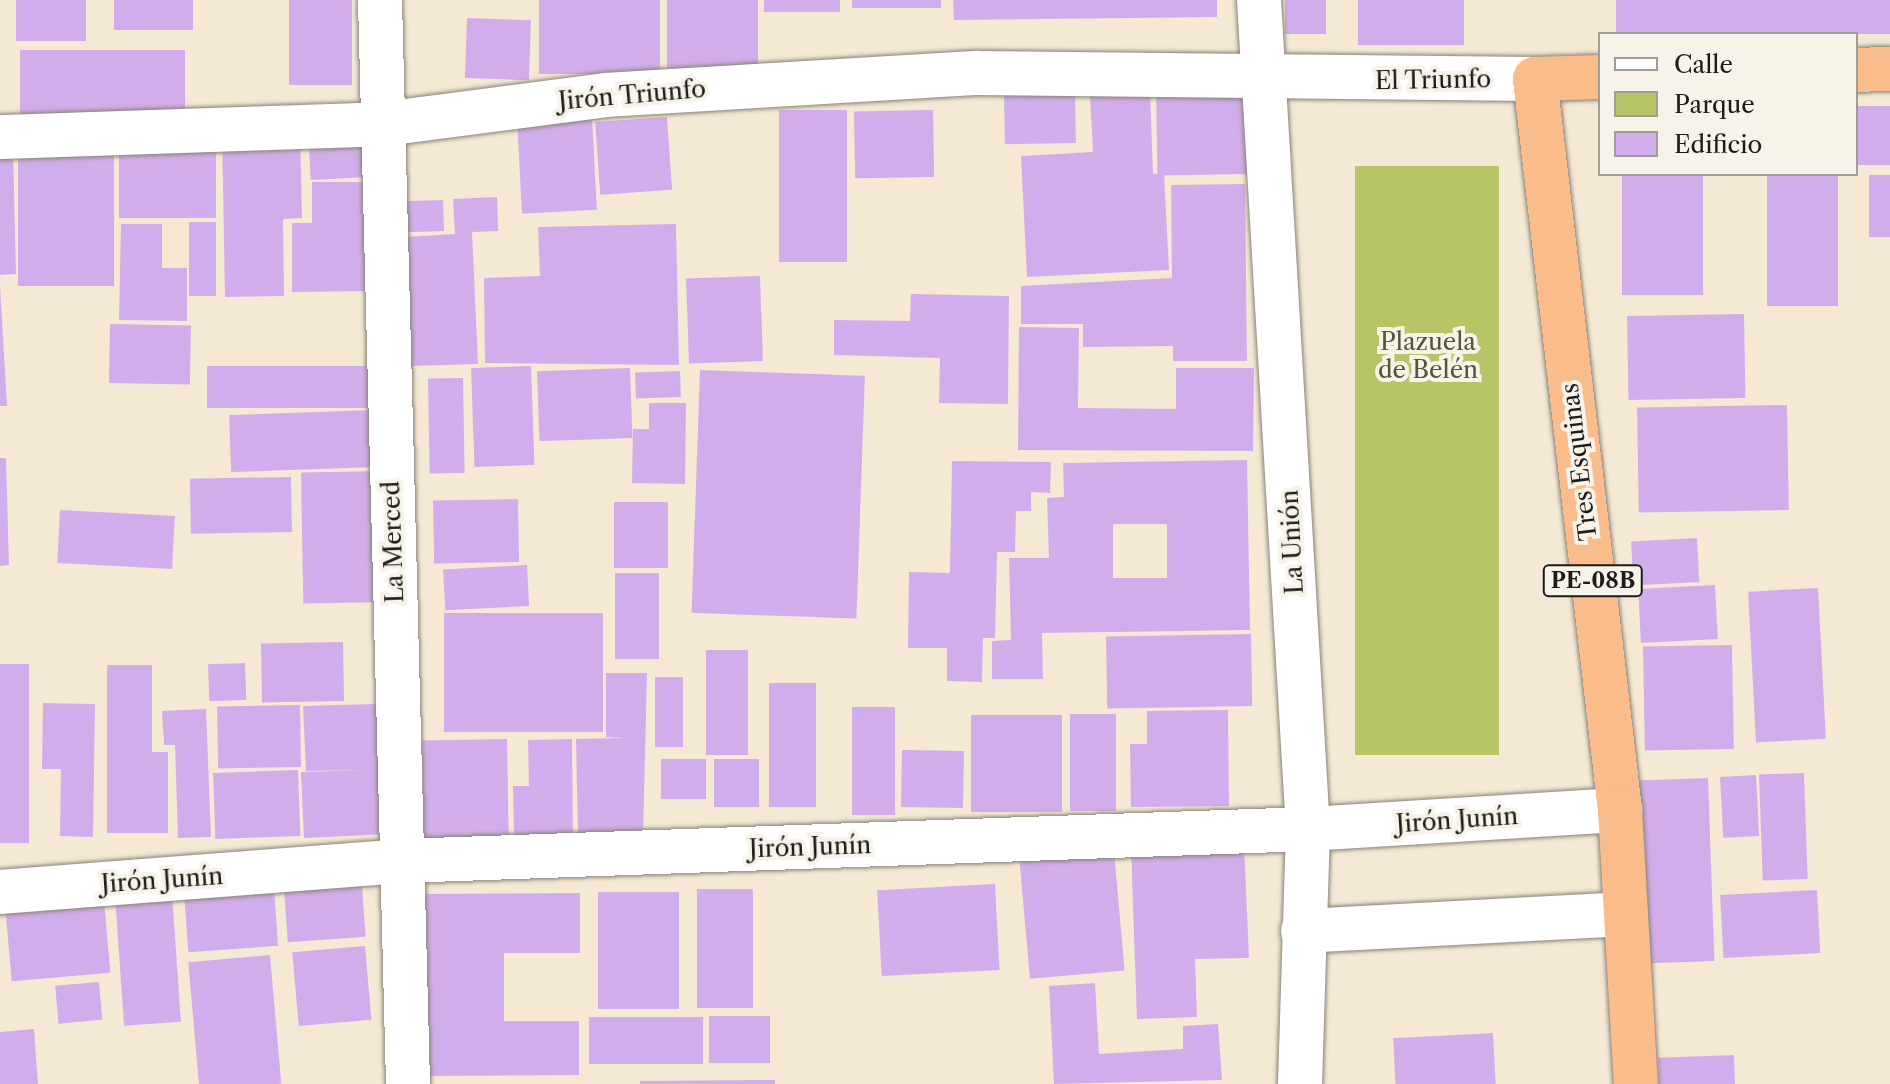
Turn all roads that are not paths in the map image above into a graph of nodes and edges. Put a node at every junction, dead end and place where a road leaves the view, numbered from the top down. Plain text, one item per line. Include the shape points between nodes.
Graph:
1 (380, 0) edge
2 (1259, 0) edge
3 (1890, 69) edge
4 (1858, 70) edge
5 (1598, 77) edge
6 (1535, 79) junction
7 (1265, 82) junction
8 (383, 124) junction
9 (0, 137) edge
10 (1620, 810) junction
11 (1308, 829) junction
12 (402, 861) junction
13 (0, 892) edge
14 (1624, 914) junction
15 (1303, 931) junction
16 (408, 1084) edge
17 (1300, 1084) edge
18 (1636, 1084) edge

1 - 8 street, La Merced
2 - 7 street, La Unión
3 - 4 highway
5 - 6 highway, El Triunfo
6 - 7 street, El Triunfo
6 - 10 highway, Tres Esquinas / PE-08B
7 - 8 street, Jirón Triunfo via 978,73 605,95
7 - 11 street, La Unión
8 - 9 street, Jirón Triunfo
8 - 12 street, La Merced
10 - 11 street, Jirón Junín
10 - 14 highway, Tres Esquinas / PE-08B
11 - 12 street, Jirón Junín
11 - 15 street, La Unión
12 - 13 street, Jirón Junín
12 - 16 street, La Merced
14 - 15 street
14 - 18 highway, Tres Esquinas / PE-08B
15 - 17 street, La Unión

